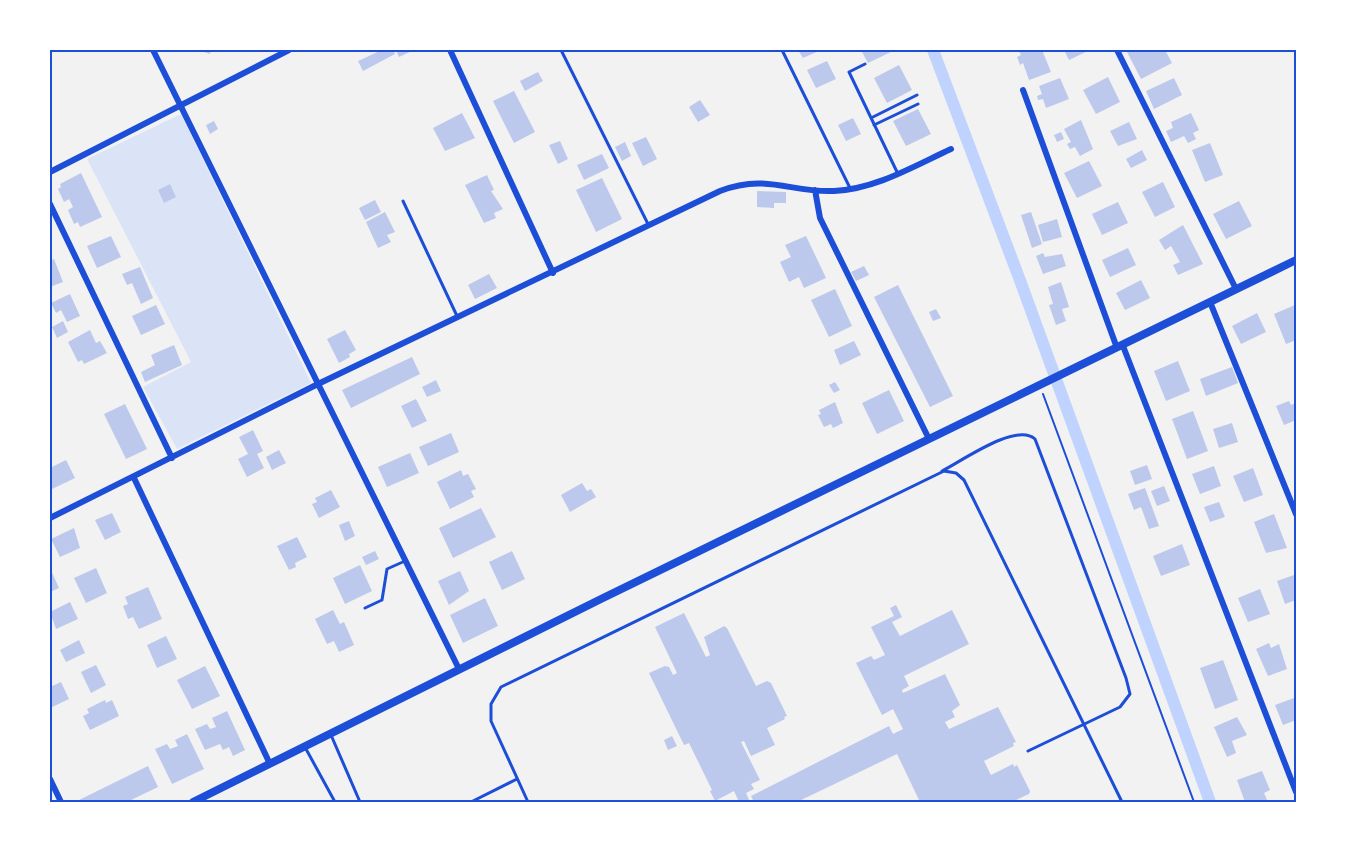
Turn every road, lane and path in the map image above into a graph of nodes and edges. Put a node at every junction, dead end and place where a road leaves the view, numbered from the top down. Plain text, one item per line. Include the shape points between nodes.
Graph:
1 (153, 50) edge
2 (289, 50) edge
3 (450, 50) edge
4 (561, 50) edge
5 (782, 50) edge
6 (1117, 50) edge
7 (865, 64) dead end
8 (1023, 90) dead end
9 (917, 95) dead end
10 (918, 104) dead end
11 (181, 105) junction
12 (871, 118) junction
13 (874, 125) junction
14 (951, 149) dead end
15 (50, 172) edge
16 (898, 174) junction
17 (851, 189) junction
18 (815, 190) junction
19 (403, 201) dead end
20 (50, 204) edge
21 (649, 225) junction
22 (1296, 260) edge
23 (553, 273) junction
24 (1236, 289) junction
25 (1210, 302) junction
26 (458, 318) junction
27 (1120, 347) junction
28 (318, 384) junction
29 (1042, 385) junction
30 (929, 439) junction
31 (172, 458) junction
32 (940, 472) junction
33 (134, 478) junction
34 (1296, 514) edge
35 (50, 518) edge
36 (405, 561) junction
37 (365, 608) dead end
38 (459, 669) junction
39 (1084, 725) junction
40 (330, 734) junction
41 (305, 747) junction
42 (1028, 752) dead end
43 (270, 764) junction
44 (50, 779) edge
45 (517, 779) junction
46 (1296, 792) edge
47 (528, 801) edge
48 (61, 802) edge
49 (193, 802) edge
50 (334, 802) edge
51 (360, 802) edge
52 (471, 802) edge
53 (520, 802) edge
54 (1122, 802) edge
55 (1194, 802) edge

1 - 11 street
2 - 11 street
3 - 23 street
4 - 21 lane
5 - 17 lane
6 - 24 street
7 - 12 lane via 849,72
8 - 27 street
9 - 12 lane
10 - 13 lane
11 - 15 street
11 - 28 street
12 - 13 lane
13 - 16 lane
14 - 16 street
16 - 17 street
17 - 18 street
18 - 21 street via 773,182 739,185
18 - 30 street via 820,218
19 - 26 lane
20 - 31 street
21 - 23 street
22 - 24 street
23 - 26 street
24 - 25 street
25 - 27 street
25 - 34 street
26 - 28 street
27 - 29 street
27 - 46 street
28 - 31 street
28 - 36 street
29 - 30 street
29 - 55 path
30 - 38 street
31 - 33 street
32 - 39 lane via 956,472 964,480
32 - 39 lane via 1012,434 1025,433 1037,442 1130,690 1120,707
32 - 45 lane via 501,687 491,704 491,721
33 - 35 street
33 - 43 street
36 - 37 lane via 387,569 382,600
36 - 38 street
38 - 40 street
39 - 42 lane
39 - 54 lane
40 - 41 street
40 - 51 lane
41 - 43 street
41 - 50 lane
43 - 49 street
44 - 48 street
45 - 47 lane
45 - 52 lane
47 - 53 lane

